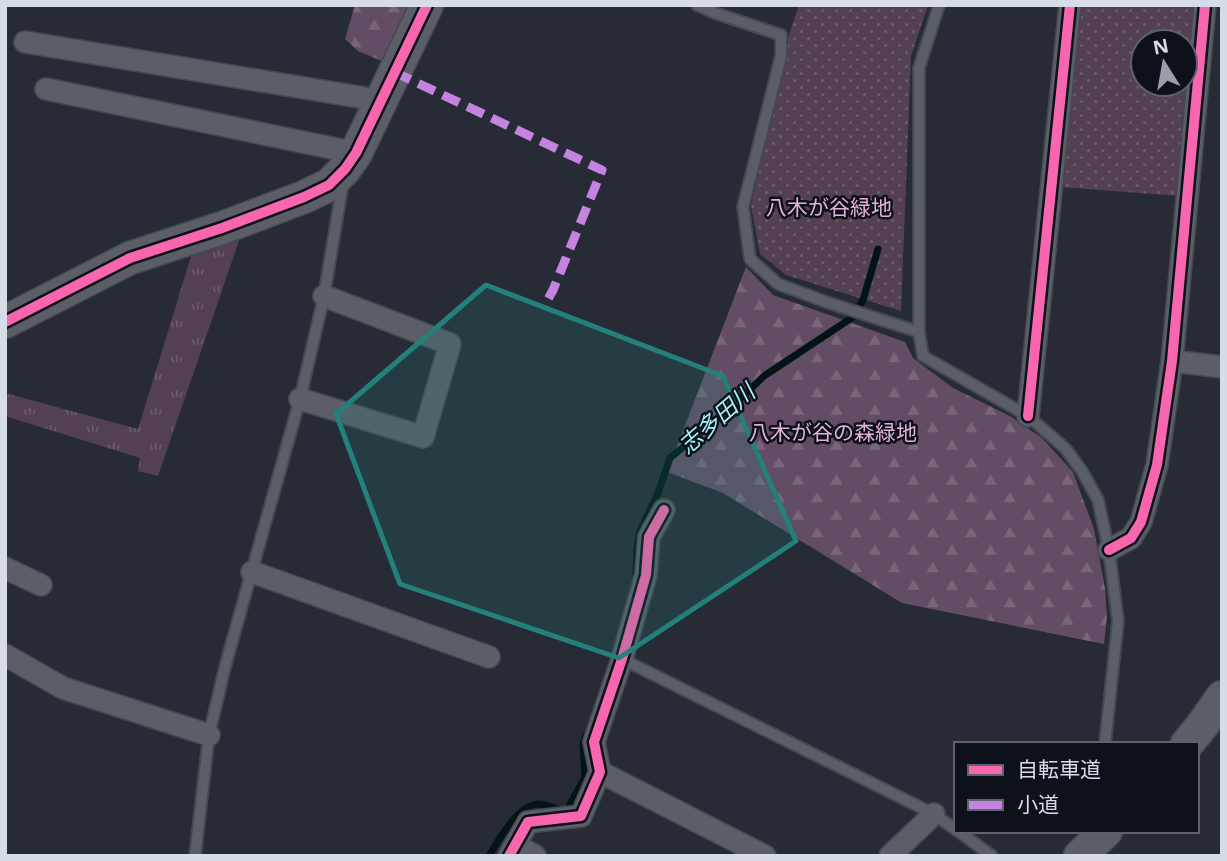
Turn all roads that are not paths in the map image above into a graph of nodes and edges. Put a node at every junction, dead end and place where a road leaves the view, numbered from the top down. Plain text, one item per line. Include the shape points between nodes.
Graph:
1 (427, 5) edge
2 (698, 5) edge
3 (939, 5) edge
4 (1070, 5) edge
5 (1205, 5) edge
6 (25, 42) dead end
7 (46, 89) dead end
8 (380, 102) junction
9 (350, 161) junction
10 (324, 296) junction
11 (5, 322) edge
12 (919, 332) junction
13 (1171, 361) junction
14 (1222, 367) edge
15 (300, 399) junction
16 (1028, 416) junction
17 (664, 510) dead end
18 (1109, 550) junction
19 (5, 568) edge
20 (252, 572) junction
21 (41, 585) dead end
22 (5, 655) edge
23 (489, 657) dead end
24 (622, 659) junction
25 (1222, 697) edge
26 (209, 735) junction
27 (1105, 742) edge
28 (1189, 742) edge
29 (600, 772) junction
30 (934, 814) junction
31 (954, 828) edge
32 (961, 833) edge
33 (1103, 833) edge
34 (513, 851) edge
35 (195, 856) edge
36 (535, 856) edge
37 (765, 856) edge
38 (890, 856) edge
39 (992, 856) edge
40 (1080, 856) edge

1 - 8 street
2 - 12 lane via 781,34 781,56 743,207 750,259 778,284
3 - 12 lane via 919,68
4 - 16 street
5 - 13 street
6 - 8 street
7 - 9 street
8 - 9 street
9 - 10 lane
9 - 11 street via 329,185 304,197 130,258
10 - 15 lane
10 - 15 street via 450,344 424,437
12 - 16 lane via 923,356
13 - 14 street
13 - 18 street via 1157,465 1141,522 1131,538
15 - 20 lane
16 - 18 lane via 1065,448 1082,471 1098,500
17 - 24 street via 649,537 646,575
18 - 27 lane via 1118,621
19 - 21 street
20 - 23 street
20 - 26 lane
22 - 26 street via 63,688
24 - 29 street via 594,742
24 - 30 lane
25 - 28 street
26 - 35 lane
29 - 34 street via 581,816 528,822
29 - 37 street
30 - 31 lane
30 - 38 street
32 - 39 lane
33 - 40 street
34 - 36 street

